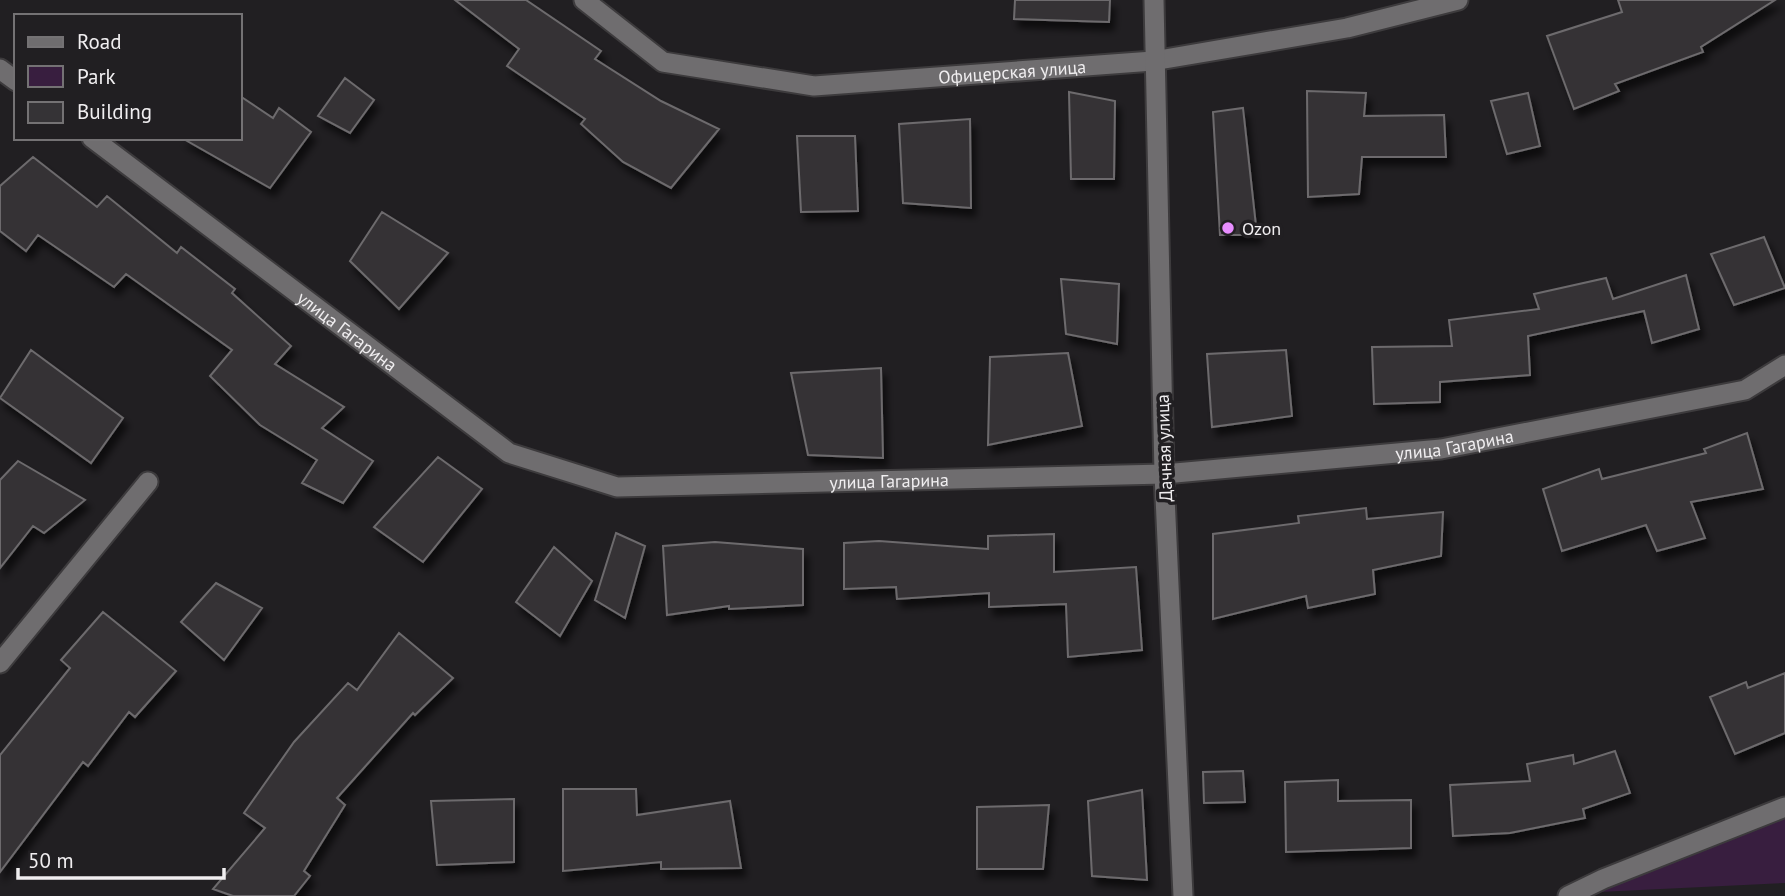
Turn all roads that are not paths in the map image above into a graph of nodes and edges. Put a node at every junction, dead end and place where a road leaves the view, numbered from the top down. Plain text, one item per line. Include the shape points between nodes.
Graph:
1 (584, 0) edge
2 (1154, 0) edge
3 (1458, 0) edge
4 (1153, 61) junction
5 (95, 140) edge
6 (1785, 365) edge
7 (1164, 474) junction
8 (148, 482) dead end
9 (0, 663) edge
10 (1785, 807) edge
11 (1183, 896) edge
12 (1568, 896) edge

1 - 4 main road, Офицерская улица via 663,62 814,86
2 - 4 main road, Дачная улица
3 - 4 main road, Офицерская улица via 1347,28
4 - 7 main road, Дачная улица
5 - 7 main road, улица Гагарина via 509,453 617,487
6 - 7 main road, улица Гагарина via 1745,390 1441,449
7 - 11 main road, Дачная улица
8 - 9 main road
10 - 12 main road

